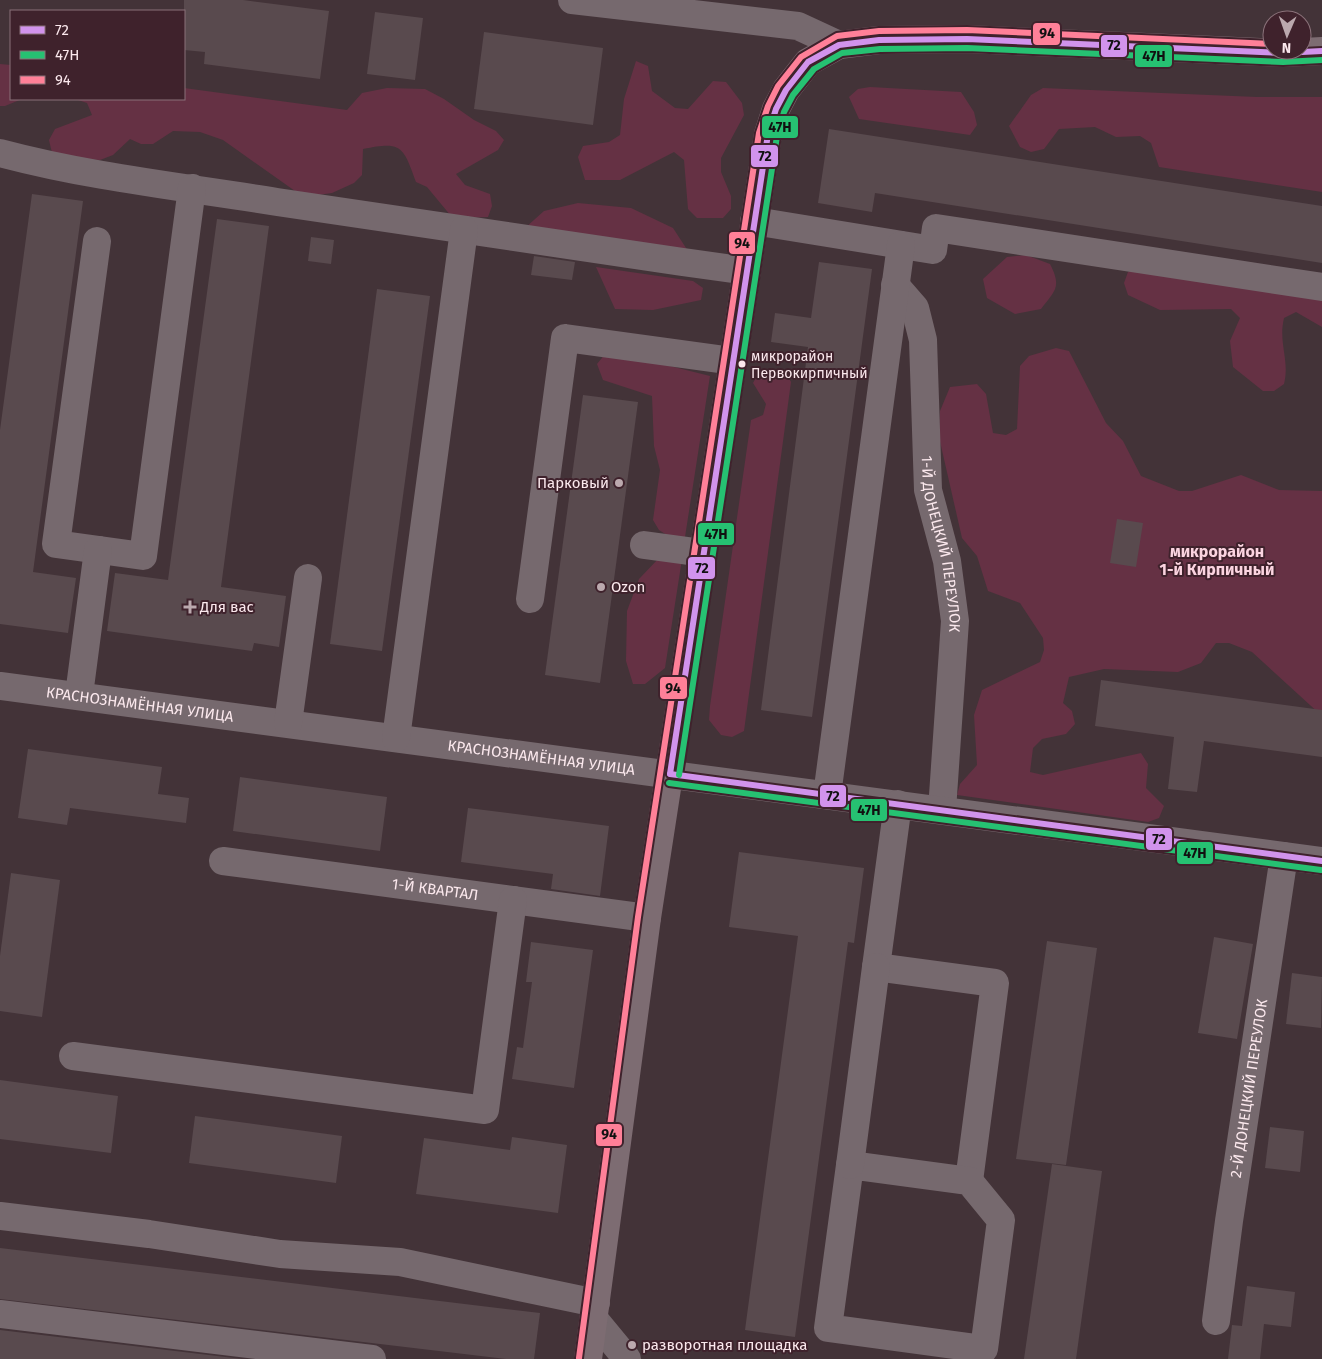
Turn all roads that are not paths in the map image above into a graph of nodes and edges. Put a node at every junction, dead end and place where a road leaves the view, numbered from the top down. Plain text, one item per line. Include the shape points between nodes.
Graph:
1 (572, 0) edge
2 (838, 44) junction
3 (1322, 51) edge
4 (0, 153) edge
5 (192, 188) junction
6 (754, 221) junction
7 (464, 230) junction
8 (97, 242) dead end
9 (901, 245) junction
10 (746, 271) junction
11 (895, 285) junction
12 (1322, 287) edge
13 (733, 361) junction
14 (644, 545) dead end
15 (98, 550) junction
16 (703, 553) junction
17 (308, 578) dead end
18 (530, 599) dead end
19 (0, 686) edge
20 (79, 696) junction
21 (288, 723) junction
22 (396, 738) junction
23 (670, 774) junction
24 (827, 795) junction
25 (898, 804) junction
26 (942, 810) junction
27 (1284, 856) junction
28 (223, 861) dead end
29 (1322, 861) edge
30 (513, 900) junction
31 (648, 918) junction
32 (876, 968) junction
33 (73, 1056) dead end
34 (850, 1166) junction
35 (968, 1181) junction
36 (0, 1216) edge
37 (595, 1311) junction
38 (0, 1314) edge
39 (1216, 1321) dead end
40 (372, 1359) edge
41 (588, 1359) edge
42 (627, 1359) edge

1 - 2 street via 798,26
2 - 3 main road via 967,39 1283,53
2 - 6 main road via 808,62 776,108 768,134
4 - 5 street via 45,165
5 - 7 street
5 - 15 street via 142,556
6 - 9 street
6 - 10 main road
7 - 10 street
7 - 22 street
8 - 15 street via 56,544
9 - 11 street
9 - 12 street via 933,250 936,228
10 - 13 main road
11 - 24 street
11 - 26 street, 1-Й ДОНЕЦКИЙ ПЕРЕУЛОК via 915,308 923,340 928,490 947,561 955,621
13 - 16 main road
13 - 18 street via 565,338
14 - 16 street
15 - 20 street
16 - 23 main road
17 - 21 street
19 - 20 street, КРАСНОЗНАМЁННАЯ УЛИЦА
20 - 21 street, КРАСНОЗНАМЁННАЯ УЛИЦА
21 - 22 street, КРАСНОЗНАМЁННАЯ УЛИЦА
22 - 23 street, КРАСНОЗНАМЁННАЯ УЛИЦА
23 - 24 street, КРАСНОЗНАМЁННАЯ УЛИЦА
23 - 31 main road
24 - 25 street, КРАСНОЗНАМЁННАЯ УЛИЦА
25 - 26 street, КРАСНОЗНАМЁННАЯ УЛИЦА
25 - 32 street
26 - 27 street, КРАСНОЗНАМЁННАЯ УЛИЦА
27 - 29 street, КРАСНОЗНАМЁННАЯ УЛИЦА
27 - 39 street, 2-Й ДОНЕЦКИЙ ПЕРЕУЛОК
28 - 30 street, 1-Й КВАРТАЛ
30 - 31 street, 1-Й КВАРТАЛ
30 - 33 street via 485,1110
31 - 37 main road
32 - 34 street
32 - 35 street via 995,983
34 - 35 street
34 - 35 street via 828,1328 984,1349 1001,1220
36 - 37 street via 280,1254 400,1262
37 - 41 main road
37 - 42 street
38 - 40 street

